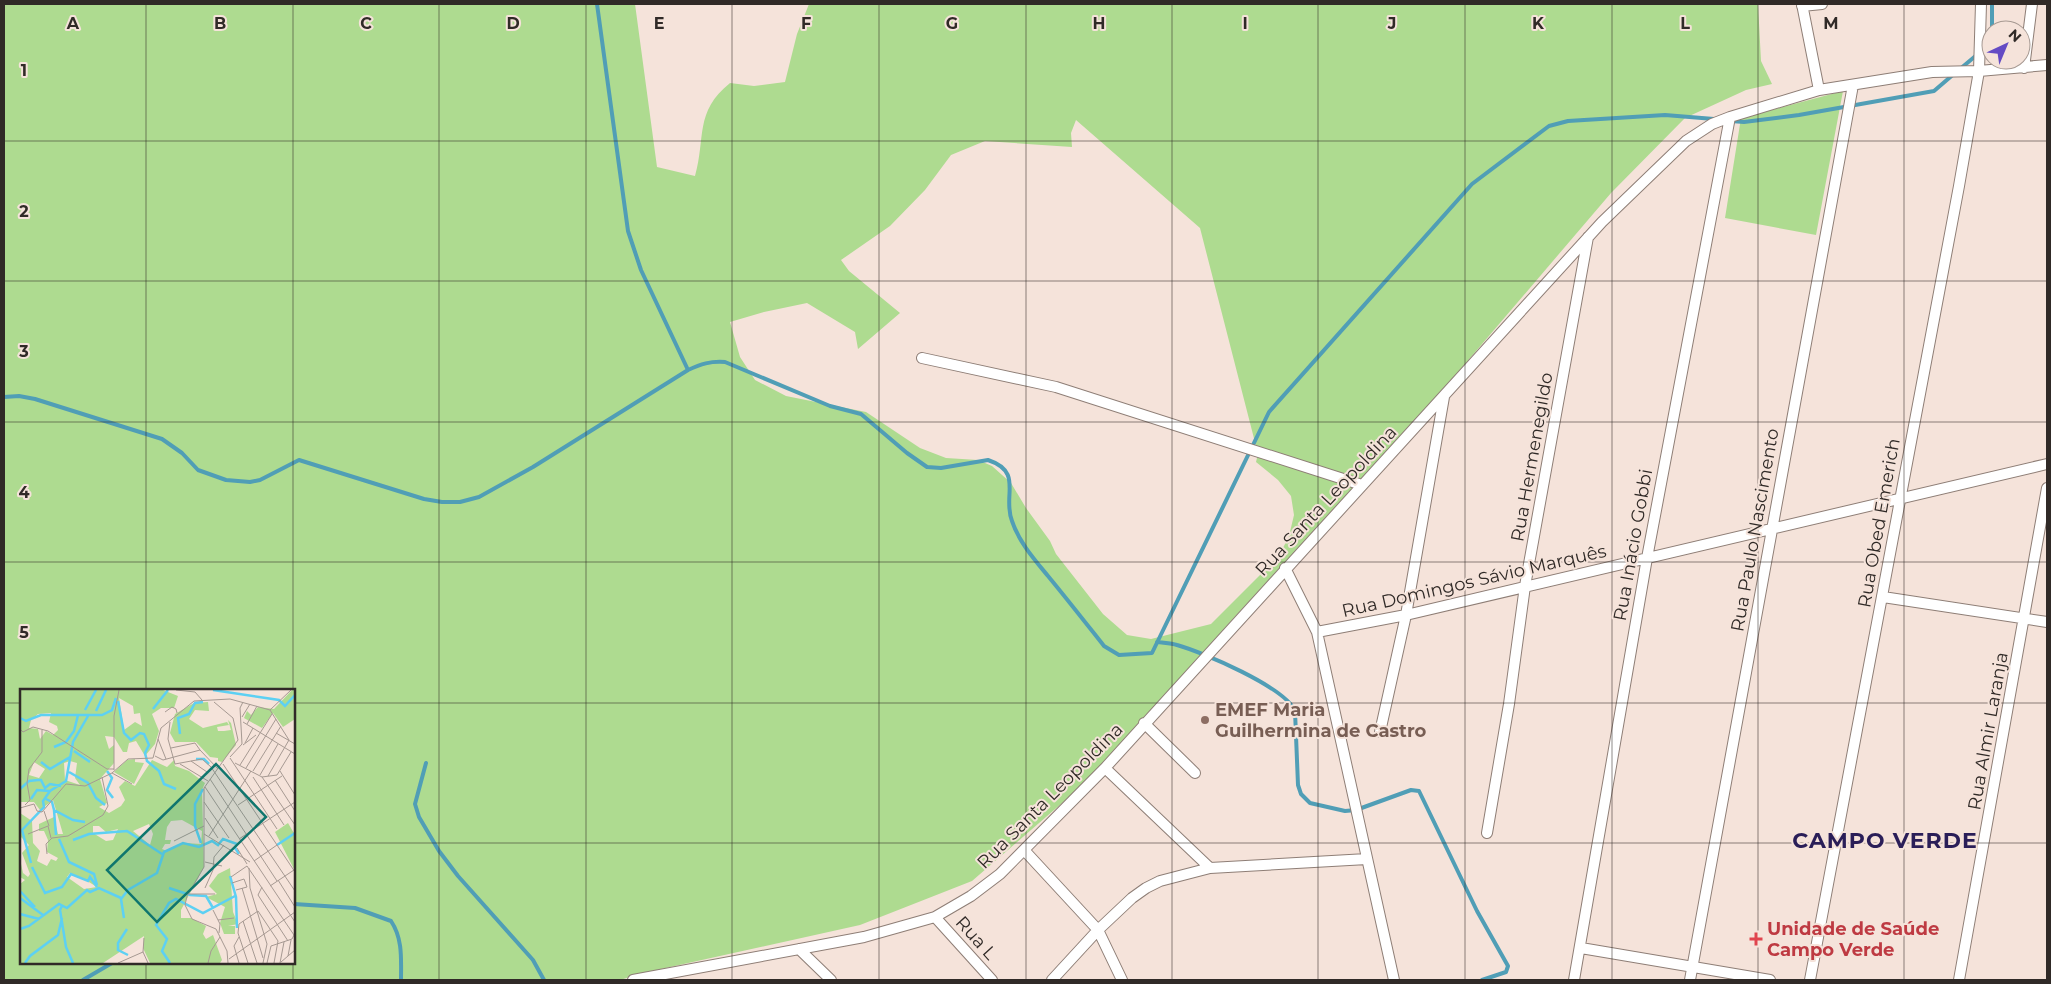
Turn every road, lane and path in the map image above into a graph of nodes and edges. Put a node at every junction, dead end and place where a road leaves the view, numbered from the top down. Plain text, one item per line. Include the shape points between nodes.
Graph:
1 (1822, 4) edge
2 (1981, 4) edge
3 (2032, 4) edge
4 (1802, 5) edge
5 (2030, 20) edge
6 (2047, 65) edge
7 (2031, 67) edge
8 (1994, 70) edge
9 (1979, 71) junction
10 (1853, 85) junction
11 (1819, 90) junction
12 (1730, 117) junction
13 (1588, 237) junction
14 (922, 358) dead end
15 (1444, 397) junction
16 (2047, 464) edge
17 (1362, 485) junction
18 (2047, 488) edge
19 (1899, 499) junction
20 (1771, 528) junction
21 (1647, 558) junction
22 (1285, 568) junction
23 (1525, 586) junction
24 (1883, 597) junction
25 (1406, 615) junction
26 (2025, 618) junction
27 (2047, 622) edge
28 (1317, 632) junction
29 (1144, 723) junction
30 (1380, 732) dead end
31 (1105, 768) junction
32 (1195, 773) dead end
33 (1487, 833) dead end
34 (1024, 850) junction
35 (1367, 859) junction
36 (1210, 868) junction
37 (935, 916) junction
38 (1098, 930) junction
39 (1581, 948) junction
40 (799, 949) junction
41 (1692, 968) junction
42 (656, 978) edge
43 (633, 980) edge
44 (831, 980) edge
45 (992, 980) edge
46 (1052, 980) edge
47 (1122, 980) edge
48 (1394, 980) edge
49 (1574, 980) edge
50 (1690, 980) edge
51 (1770, 980) edge
52 (1810, 980) edge
53 (1959, 980) edge

1 - 4 street
2 - 9 street, Rua Obed Emerich
3 - 5 street
4 - 11 street
6 - 7 street, Rua Santa Leopoldina
8 - 9 street, Rua Santa Leopoldina
9 - 10 street, Rua Santa Leopoldina via 1932,72
9 - 19 street, Rua Obed Emerich
10 - 11 street, Rua Santa Leopoldina
10 - 20 street, Rua Paulo Nascimento
11 - 12 street, Rua Santa Leopoldina
12 - 13 street, Rua Santa Leopoldina via 1686,141
12 - 21 street, Rua Inácio Gobbi
13 - 15 street, Rua Santa Leopoldina
13 - 23 street, Rua Hermenegildo
14 - 17 street via 1056,387
15 - 17 street, Rua Santa Leopoldina
15 - 25 street
16 - 19 street, Rua Domingos Sávio Marquês
17 - 22 street, Rua Santa Leopoldina
18 - 26 street, Rua Almir Laranja
19 - 20 street, Rua Domingos Sávio Marquês
19 - 24 street, Rua Obed Emerich
20 - 21 street, Rua Domingos Sávio Marquês
20 - 41 street, Rua Paulo Nascimento
21 - 23 street, Rua Domingos Sávio Marquês
21 - 39 street, Rua Inácio Gobbi
22 - 28 street
22 - 29 street, Rua Santa Leopoldina
23 - 25 street, Rua Domingos Sávio Marquês
23 - 33 street, Rua Hermenegildo
24 - 26 street
24 - 52 street, Rua Obed Emerich
25 - 28 street, Rua Domingos Sávio Marquês
25 - 30 street
26 - 27 street
26 - 53 street, Rua Almir Laranja
28 - 35 street
29 - 31 street, Rua Santa Leopoldina
29 - 32 street
31 - 34 street, Rua Santa Leopoldina
31 - 36 street
34 - 37 street, Rua Santa Leopoldina via 971,896
34 - 38 street
35 - 36 street
35 - 48 street
36 - 38 street via 1160,881 1146,888
37 - 40 street, Rua Santa Leopoldina via 864,937
37 - 45 street, Rua L
38 - 46 street
38 - 47 street
39 - 41 street
39 - 49 street, Rua Inácio Gobbi
40 - 42 street, Rua Santa Leopoldina
40 - 44 street
41 - 50 street, Rua Paulo Nascimento
41 - 51 street
42 - 43 street, Rua Santa Leopoldina

